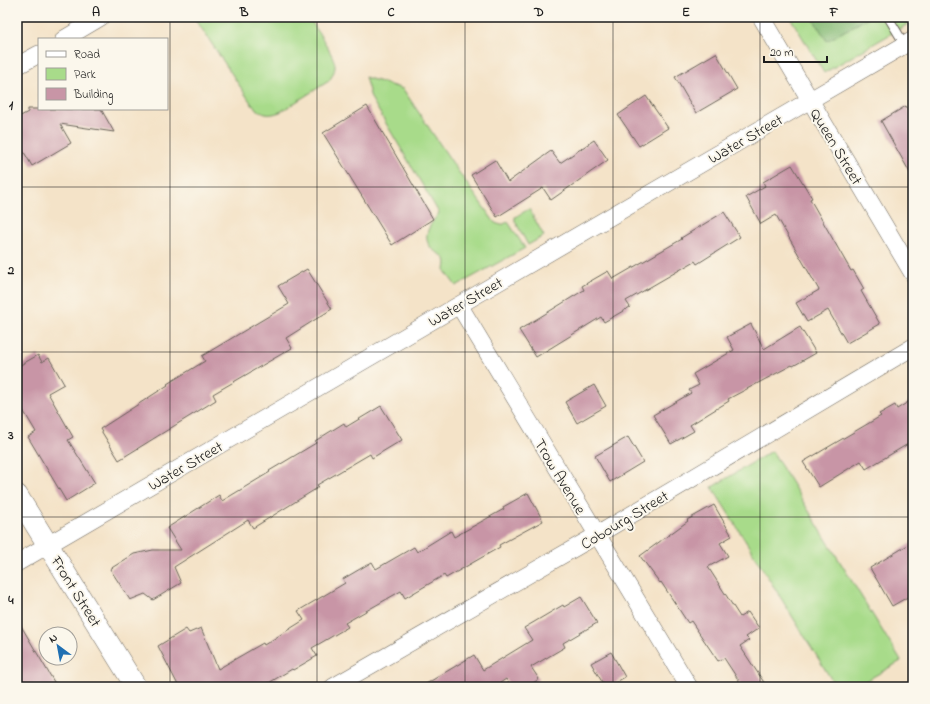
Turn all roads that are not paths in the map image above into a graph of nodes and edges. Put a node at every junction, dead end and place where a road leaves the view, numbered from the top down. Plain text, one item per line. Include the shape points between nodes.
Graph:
1 (101, 17) edge
2 (761, 17) edge
3 (888, 17) edge
4 (66, 38) edge
5 (909, 43) edge
6 (38, 55) edge
7 (17, 66) edge
8 (810, 100) junction
9 (913, 274) edge
10 (458, 305) junction
11 (913, 347) edge
12 (17, 494) edge
13 (597, 535) junction
14 (48, 545) junction
15 (17, 563) edge
16 (136, 687) edge
17 (333, 687) edge
18 (689, 687) edge

1 - 4 street
2 - 8 street, Queen Street
3 - 5 lane
5 - 8 street, Water Street
6 - 7 street
8 - 9 street, Queen Street
8 - 10 street, Water Street
10 - 13 street, Trow Avenue
10 - 14 street, Water Street
11 - 13 street, Cobourg Street
12 - 14 street, Front Street
13 - 17 street, Cobourg Street
13 - 18 street, Trow Avenue
14 - 15 street, Water Street
14 - 16 street, Front Street

